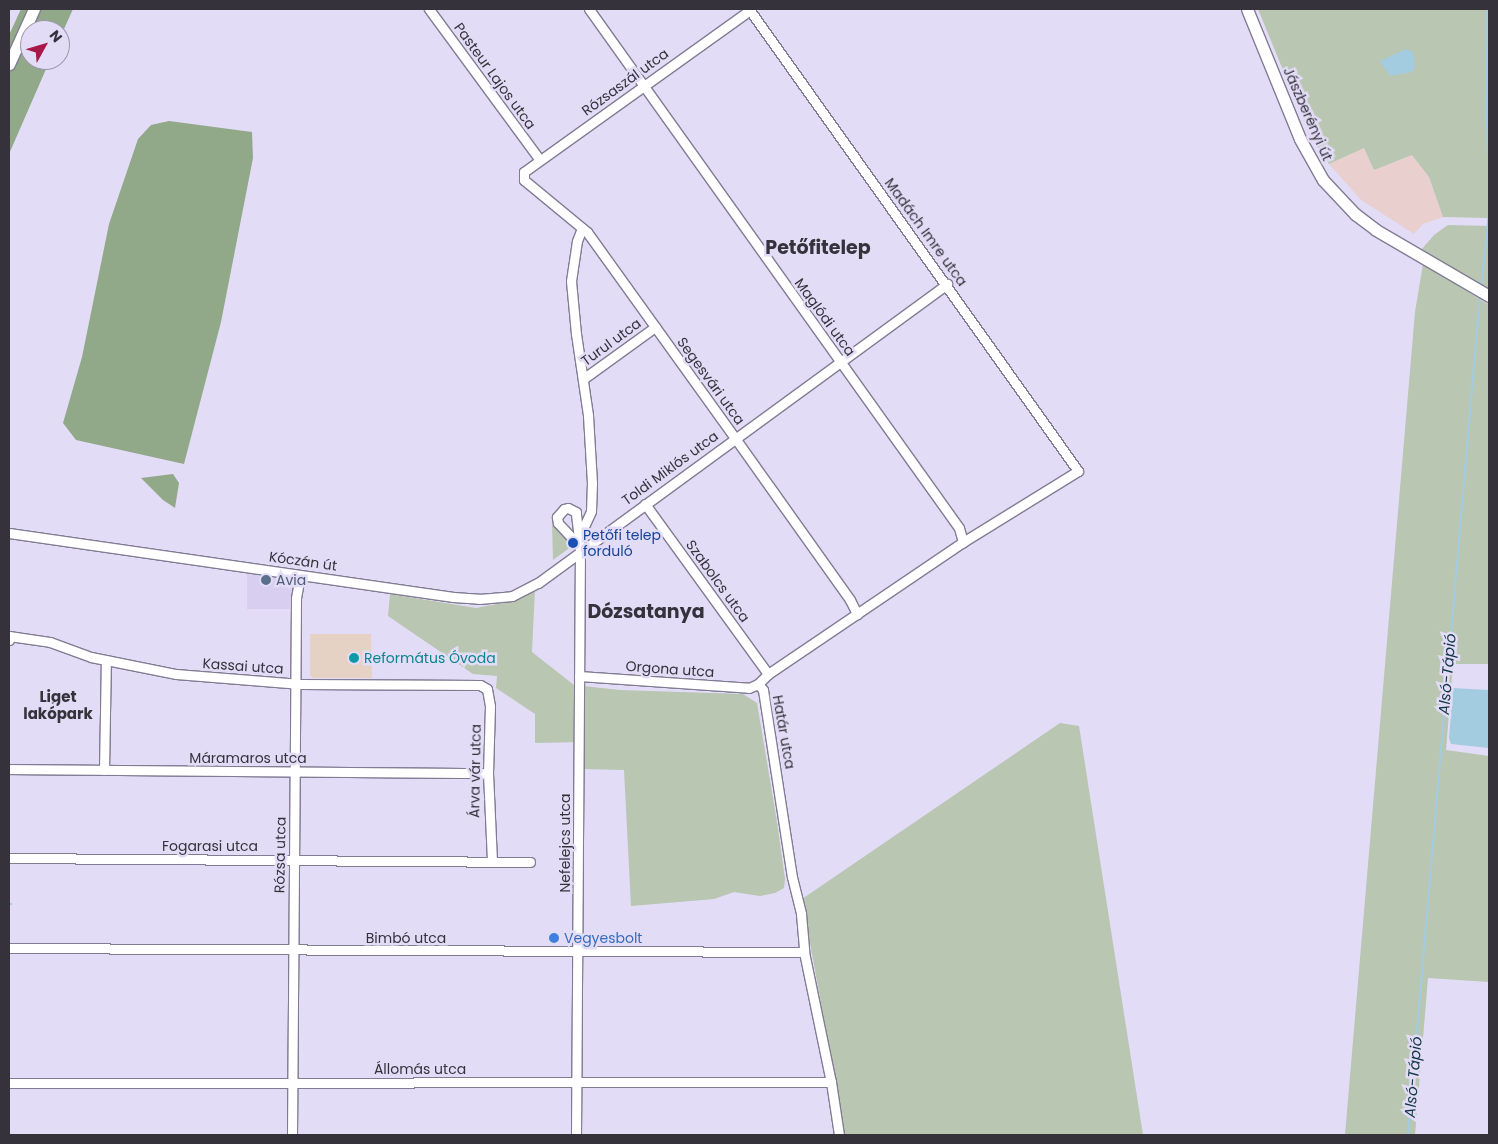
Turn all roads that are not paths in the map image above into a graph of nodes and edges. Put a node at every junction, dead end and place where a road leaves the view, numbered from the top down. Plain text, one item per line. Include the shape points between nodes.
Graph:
1 (34, 9) edge
2 (429, 9) edge
3 (589, 9) edge
4 (749, 9) edge
5 (1247, 9) edge
6 (9, 64) edge
7 (642, 86) junction
8 (540, 160) junction
9 (524, 180) joint
10 (582, 228) junction
11 (947, 284) junction
12 (1488, 296) edge
13 (655, 327) junction
14 (841, 363) junction
15 (583, 379) junction
16 (735, 438) junction
17 (1078, 470) joint
18 (645, 504) junction
19 (9, 533) edge
20 (963, 542) junction
21 (580, 545) junction
22 (300, 575) junction
23 (857, 614) junction
24 (9, 636) edge
25 (9, 640) edge
26 (106, 660) junction
27 (768, 674) junction
28 (579, 676) junction
29 (296, 683) junction
30 (758, 684) junction
31 (480, 685) joint
32 (9, 769) edge
33 (104, 770) junction
34 (295, 772) junction
35 (488, 772) junction
36 (9, 858) edge
37 (293, 860) junction
38 (492, 861) junction
39 (530, 862) dead end
40 (9, 948) edge
41 (292, 951) junction
42 (578, 952) junction
43 (804, 952) junction
44 (831, 1082) junction
45 (9, 1083) edge
46 (291, 1083) junction
47 (576, 1084) junction
48 (292, 1135) edge
49 (576, 1135) edge
50 (839, 1135) edge

1 - 6 main road
2 - 8 street, Pasteur Lajos utca
3 - 7 street, Maglódi utca
4 - 7 street, Rózsaszál utca
4 - 11 street, Madách Imre utca
5 - 12 main road, Jászberényi út via 1300,139 1323,180 1350,209 1376,230
7 - 8 street, Rózsaszál utca
7 - 14 street, Maglódi utca
8 - 9 street, Rózsaszál utca via 524,172
9 - 10 street, Segesvári utca
10 - 13 street, Segesvári utca
10 - 15 street via 571,281
11 - 14 street, Toldi Miklós utca
11 - 17 street, Madách Imre utca
13 - 15 street, Turul utca
13 - 16 street, Segesvári utca
14 - 16 street, Toldi Miklós utca
14 - 20 street, Maglódi utca via 959,528
15 - 21 street via 592,483 589,519
16 - 18 street, Toldi Miklós utca
16 - 23 street, Segesvári utca
17 - 20 street, Határ utca
18 - 21 street, Toldi Miklós utca
18 - 27 street, Szabolcs utca
19 - 22 street, Kóczán út
20 - 23 street, Határ utca
21 - 22 street, Kóczán út via 538,583 502,598 453,597
21 - 28 street, Nefelejcs utca
22 - 29 street, Rózsa utca via 296,598
23 - 27 street, Határ utca
24 - 25 street
24 - 26 street, Kassai utca via 50,642
26 - 29 street, Kassai utca via 176,674
26 - 33 street
27 - 30 street, Határ utca
28 - 30 street, Orgona utca via 749,688
28 - 42 street, Nefelejcs utca
29 - 31 street, Kassai utca
29 - 34 street, Rózsa utca
30 - 43 street, Határ utca via 763,690 775,757
31 - 35 street, Árva vár utca via 487,689 489,695
32 - 33 street, Máramaros utca
33 - 34 street, Máramaros utca
34 - 35 street, Máramaros utca
34 - 37 street, Rózsa utca
35 - 38 street, Árva vár utca
36 - 37 street, Fogarasi utca
37 - 38 street, Fogarasi utca
37 - 41 street, Rózsa utca
38 - 39 street, Fogarasi utca
40 - 41 street, Bimbó utca
41 - 42 street, Bimbó utca
41 - 46 street, Rózsa utca
42 - 43 street, Bimbó utca
42 - 47 street, Nefelejcs utca
43 - 44 street, Határ utca
44 - 47 street, Állomás utca
44 - 50 street, Határ utca
45 - 46 street, Állomás utca
46 - 47 street, Állomás utca
46 - 48 street, Rózsa utca
47 - 49 street, Nefelejcs utca

